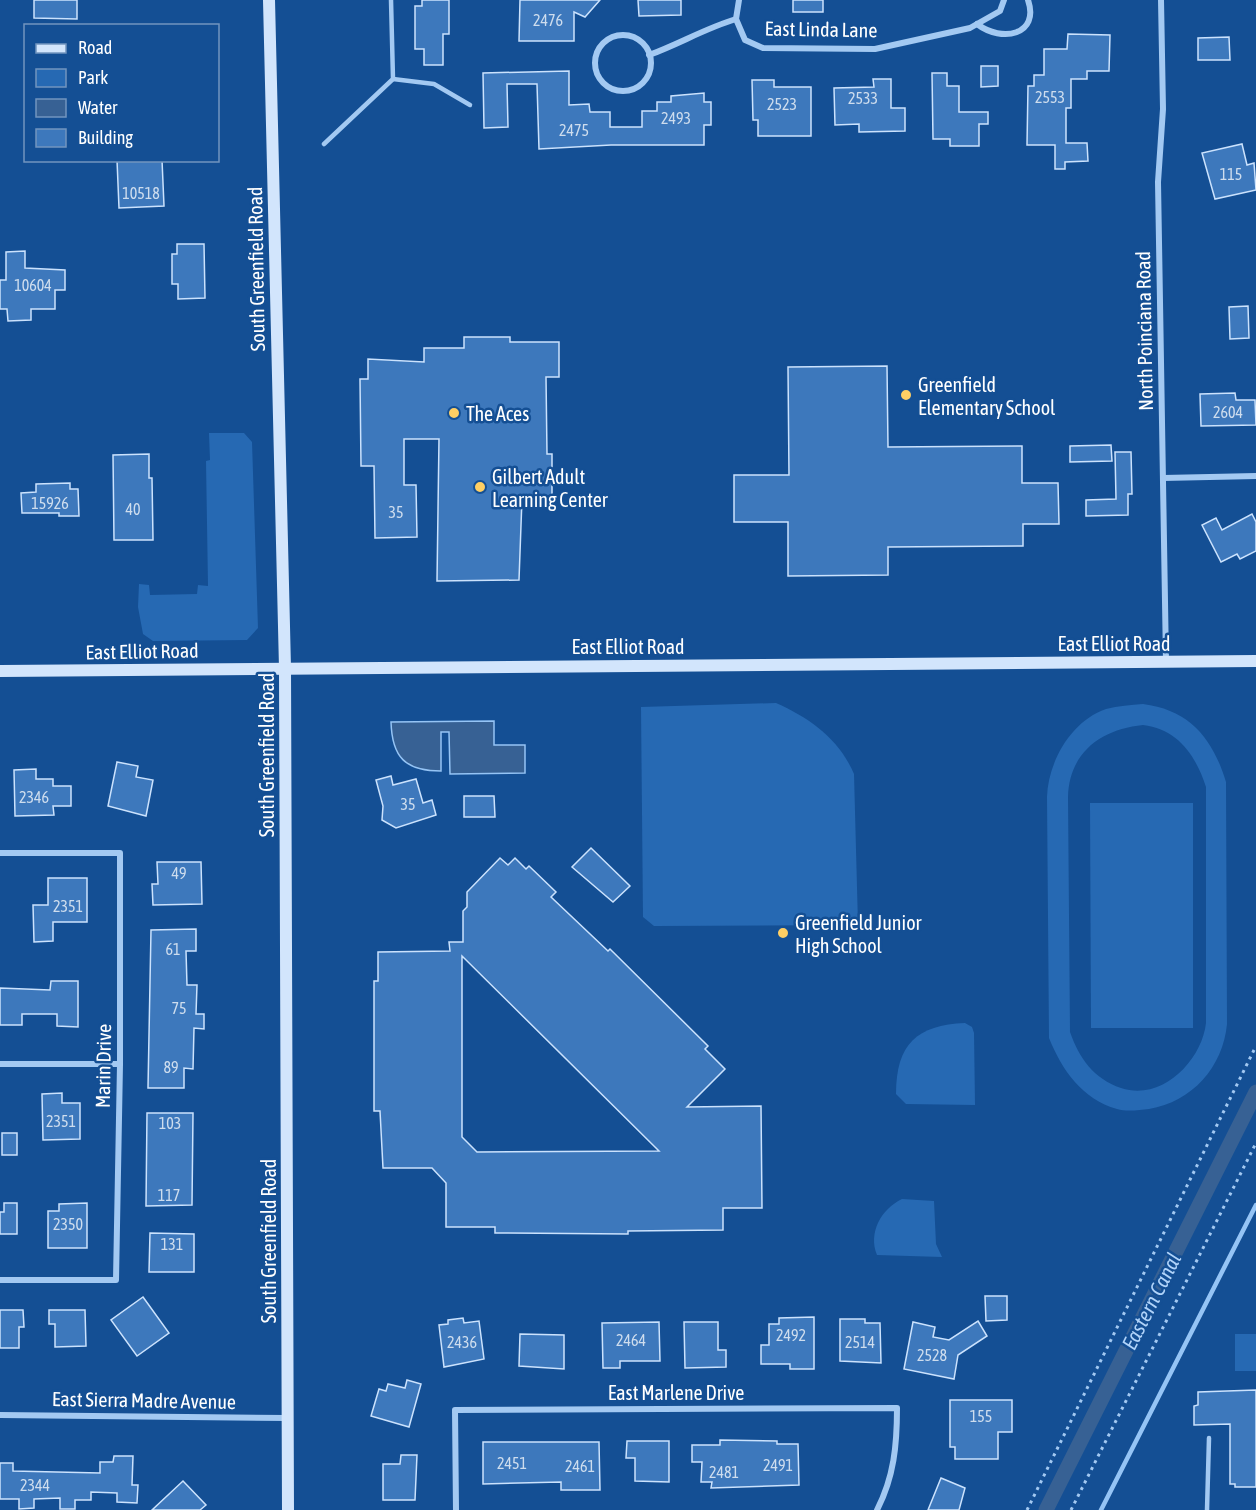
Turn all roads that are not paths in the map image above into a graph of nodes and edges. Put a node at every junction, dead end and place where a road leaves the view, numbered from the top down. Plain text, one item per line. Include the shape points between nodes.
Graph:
1 (270, 0) edge
2 (391, 0) edge
3 (739, 0) edge
4 (1004, 0) edge
5 (1028, 0) edge
6 (1161, 0) edge
7 (736, 19) junction
8 (977, 24) junction
9 (649, 55) junction
10 (393, 79) junction
11 (471, 105) dead end
12 (324, 144) dead end
13 (1256, 476) edge
14 (1163, 478) junction
15 (1256, 661) edge
16 (1166, 662) junction
17 (285, 668) junction
18 (0, 671) edge
19 (0, 853) edge
20 (0, 1064) edge
21 (120, 1064) junction
22 (0, 1280) edge
23 (0, 1415) edge
24 (288, 1418) junction
25 (1209, 1438) dead end
26 (288, 1510) edge
27 (456, 1510) edge
28 (877, 1510) edge
29 (1207, 1510) edge

1 - 17 main road, South Greenfield Road
2 - 10 lane
3 - 7 street
4 - 8 street, East Linda Lane via 1000,11
5 - 8 street via 1032,11 1028,22 1017,32 1006,36 990,34
6 - 14 street, North Poinciana Road via 1163,109 1158,182
7 - 8 street, East Linda Lane via 745,40 763,48 875,49
7 - 9 street
9 - 9 street via 640,41 631,36 612,37 598,50 595,68 605,84 630,89 638,86 649,72
10 - 11 lane via 434,84
10 - 12 lane
13 - 14 street
14 - 16 street, North Poinciana Road
15 - 16 main road, East Elliot Road
16 - 17 main road, East Elliot Road
17 - 18 main road, East Elliot Road
17 - 24 main road, South Greenfield Road
19 - 21 street, Marin Drive via 120,853
20 - 21 street
21 - 22 street, Marin Drive via 116,1280
23 - 24 street, East Sierra Madre Avenue
24 - 26 main road, South Greenfield Road
25 - 29 lane
27 - 28 street, East Marlene Drive via 455,1410 897,1408 895,1461

